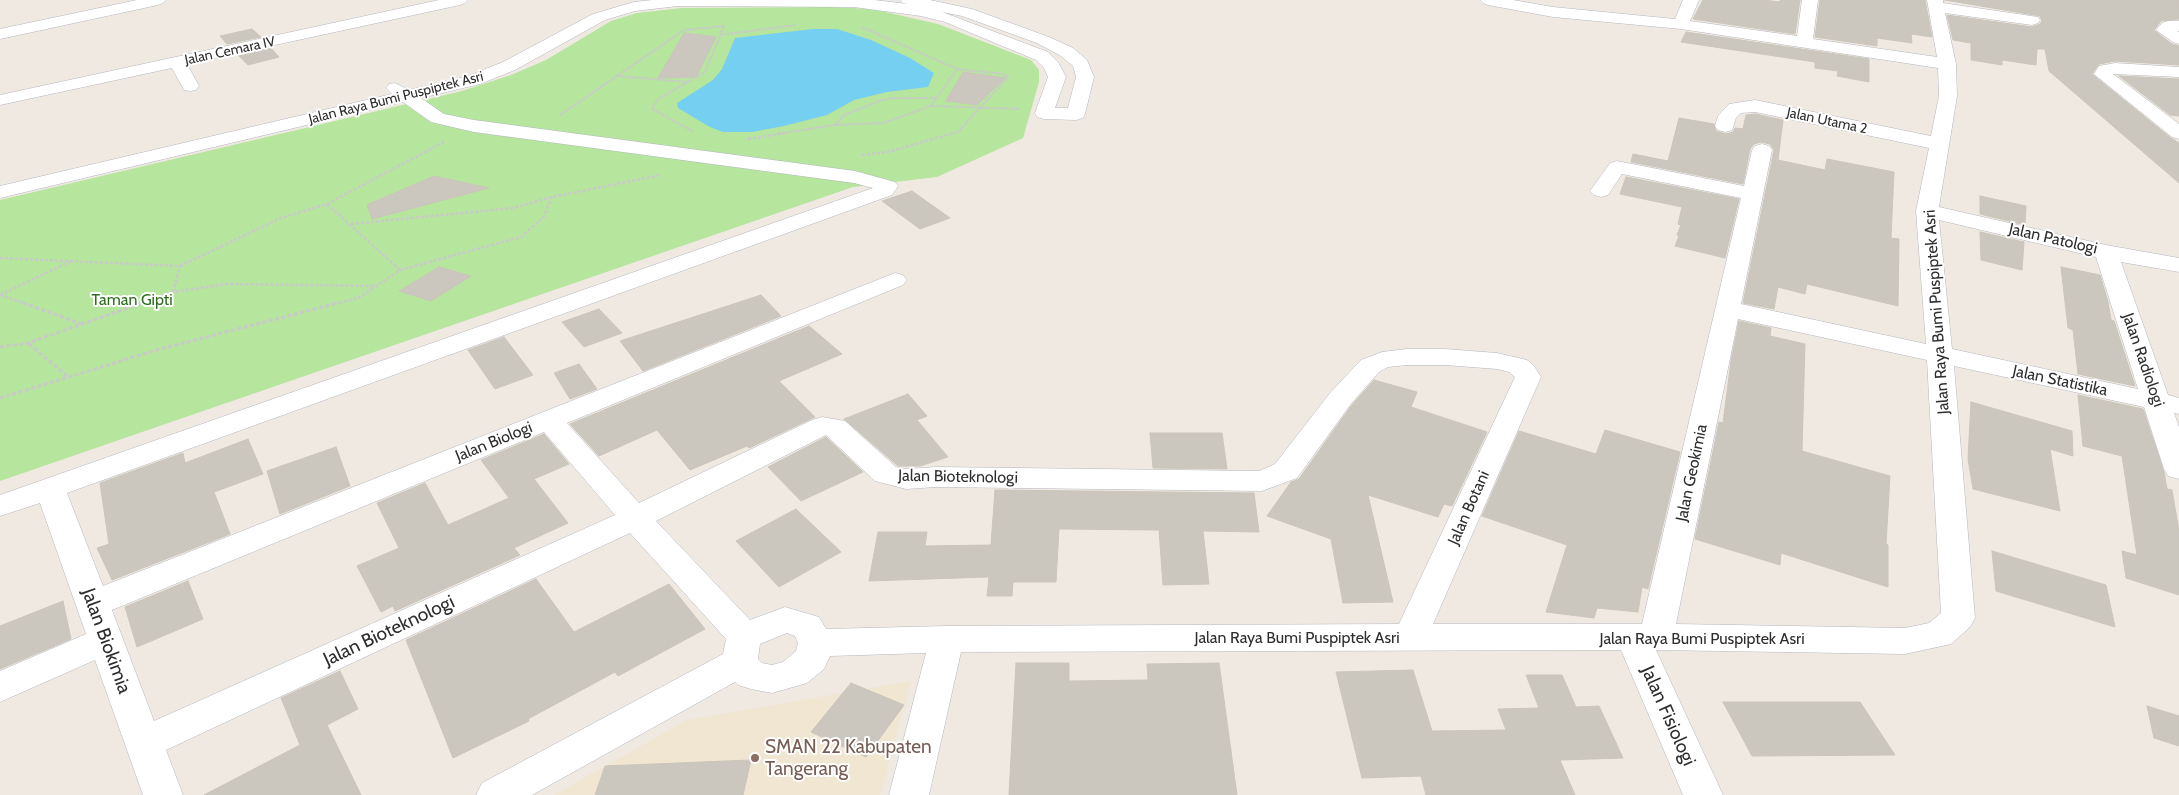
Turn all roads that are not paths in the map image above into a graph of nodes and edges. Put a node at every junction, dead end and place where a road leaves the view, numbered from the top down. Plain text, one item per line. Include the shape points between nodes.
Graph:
1 (158, 0) edge
2 (460, 0) edge
3 (627, 0) edge
4 (908, 0) edge
5 (1488, 0) edge
6 (1691, 0) edge
7 (1810, 0) edge
8 (1936, 4) edge
9 (1572, 7) edge
10 (2032, 20) dead end
11 (1681, 24) junction
12 (2179, 26) edge
13 (0, 34) edge
14 (2179, 40) edge
15 (1804, 43) junction
16 (177, 62) junction
17 (1947, 64) junction
18 (2179, 72) edge
19 (190, 86) dead end
20 (401, 93) junction
21 (0, 100) edge
22 (1725, 126) dead end
23 (2179, 134) edge
24 (1939, 144) junction
25 (1762, 150) dead end
26 (0, 179) edge
27 (1601, 191) dead end
28 (0, 192) edge
29 (1752, 194) junction
30 (1927, 211) junction
31 (2106, 252) junction
32 (2179, 265) edge
33 (895, 280) dead end
34 (1728, 308) junction
35 (1940, 355) junction
36 (1528, 377) joint
37 (2168, 404) edge
38 (549, 420) junction
39 (2179, 468) edge
40 (50, 488) junction
41 (0, 506) edge
42 (634, 518) junction
43 (92, 604) junction
44 (1410, 638) junction
45 (1645, 638) junction
46 (947, 639) junction
47 (106, 640) junction
48 (816, 642) junction
49 (742, 649) junction
50 (0, 687) edge
51 (144, 743) junction
52 (163, 795) edge
53 (496, 795) edge
54 (909, 795) edge
55 (1703, 795) edge

1 - 13 street
2 - 16 street, Jalan Cemara IV
3 - 20 street, Jalan Raya Bumi Puspiptek Asri via 577,15 469,71
4 - 20 street, Jalan Raya Bumi Puspiptek Asri via 966,12 1067,52 1081,64 1085,77 1077,113 1046,114 1057,77 1042,56 952,19 922,11 827,1 678,2 634,7 599,17 490,74
5 - 9 street
6 - 11 street
7 - 15 street
8 - 10 street
8 - 17 street, Jalan Raya Bumi Puspiptek Asri
9 - 11 street
11 - 15 street
12 - 14 street via 2168,26 2164,30
15 - 17 street
16 - 19 street
16 - 21 street, Jalan Cemara IV
17 - 24 street, Jalan Raya Bumi Puspiptek Asri via 1948,96
18 - 23 street via 2115,68 2105,70 2103,74
20 - 26 street, Jalan Raya Bumi Puspiptek Asri
20 - 28 street, Jalan Raya Bumi Puspiptek Asri
20 - 40 street via 438,118 474,126 856,177 888,186 885,191
22 - 24 street, Jalan Utama 2 via 1728,116 1736,108 1755,106
24 - 30 street, Jalan Raya Bumi Puspiptek Asri
25 - 29 street, Jalan Geokimia
27 - 29 street via 1617,167
29 - 34 street, Jalan Geokimia
30 - 31 street, Jalan Patologi
30 - 35 street, Jalan Raya Bumi Puspiptek Asri
31 - 32 street, Jalan Patologi
31 - 37 street, Jalan Radiologi
33 - 38 street, Jalan Biologi
34 - 35 street
34 - 45 street, Jalan Geokimia
35 - 37 street, Jalan Statistika
35 - 45 street, Jalan Raya Bumi Puspiptek Asri via 1958,618 1939,635 1905,641
36 - 42 street, Jalan Bioteknologi via 1518,366 1497,361 1435,357 1382,360 1370,366 1340,399 1286,471 1262,481 894,477 886,474 835,427 822,426
36 - 44 street, Jalan Botani
37 - 39 street, Jalan Radiologi
38 - 42 street
38 - 43 street, Jalan Biologi
40 - 41 street
40 - 43 street, Jalan Biokimia
42 - 49 street
42 - 51 street, Jalan Bioteknologi
43 - 47 street, Jalan Biokimia
44 - 45 street, Jalan Raya Bumi Puspiptek Asri
44 - 46 street, Jalan Raya Bumi Puspiptek Asri
45 - 55 street, Jalan Fisiologi
46 - 48 street, Jalan Raya Bumi Puspiptek Asri
46 - 54 street
47 - 50 street
47 - 51 street, Jalan Biokimia
48 - 49 street via 807,626 785,620
48 - 49 street via 811,659 794,673 772,679 751,675
49 - 53 street
51 - 52 street, Jalan Biokimia

